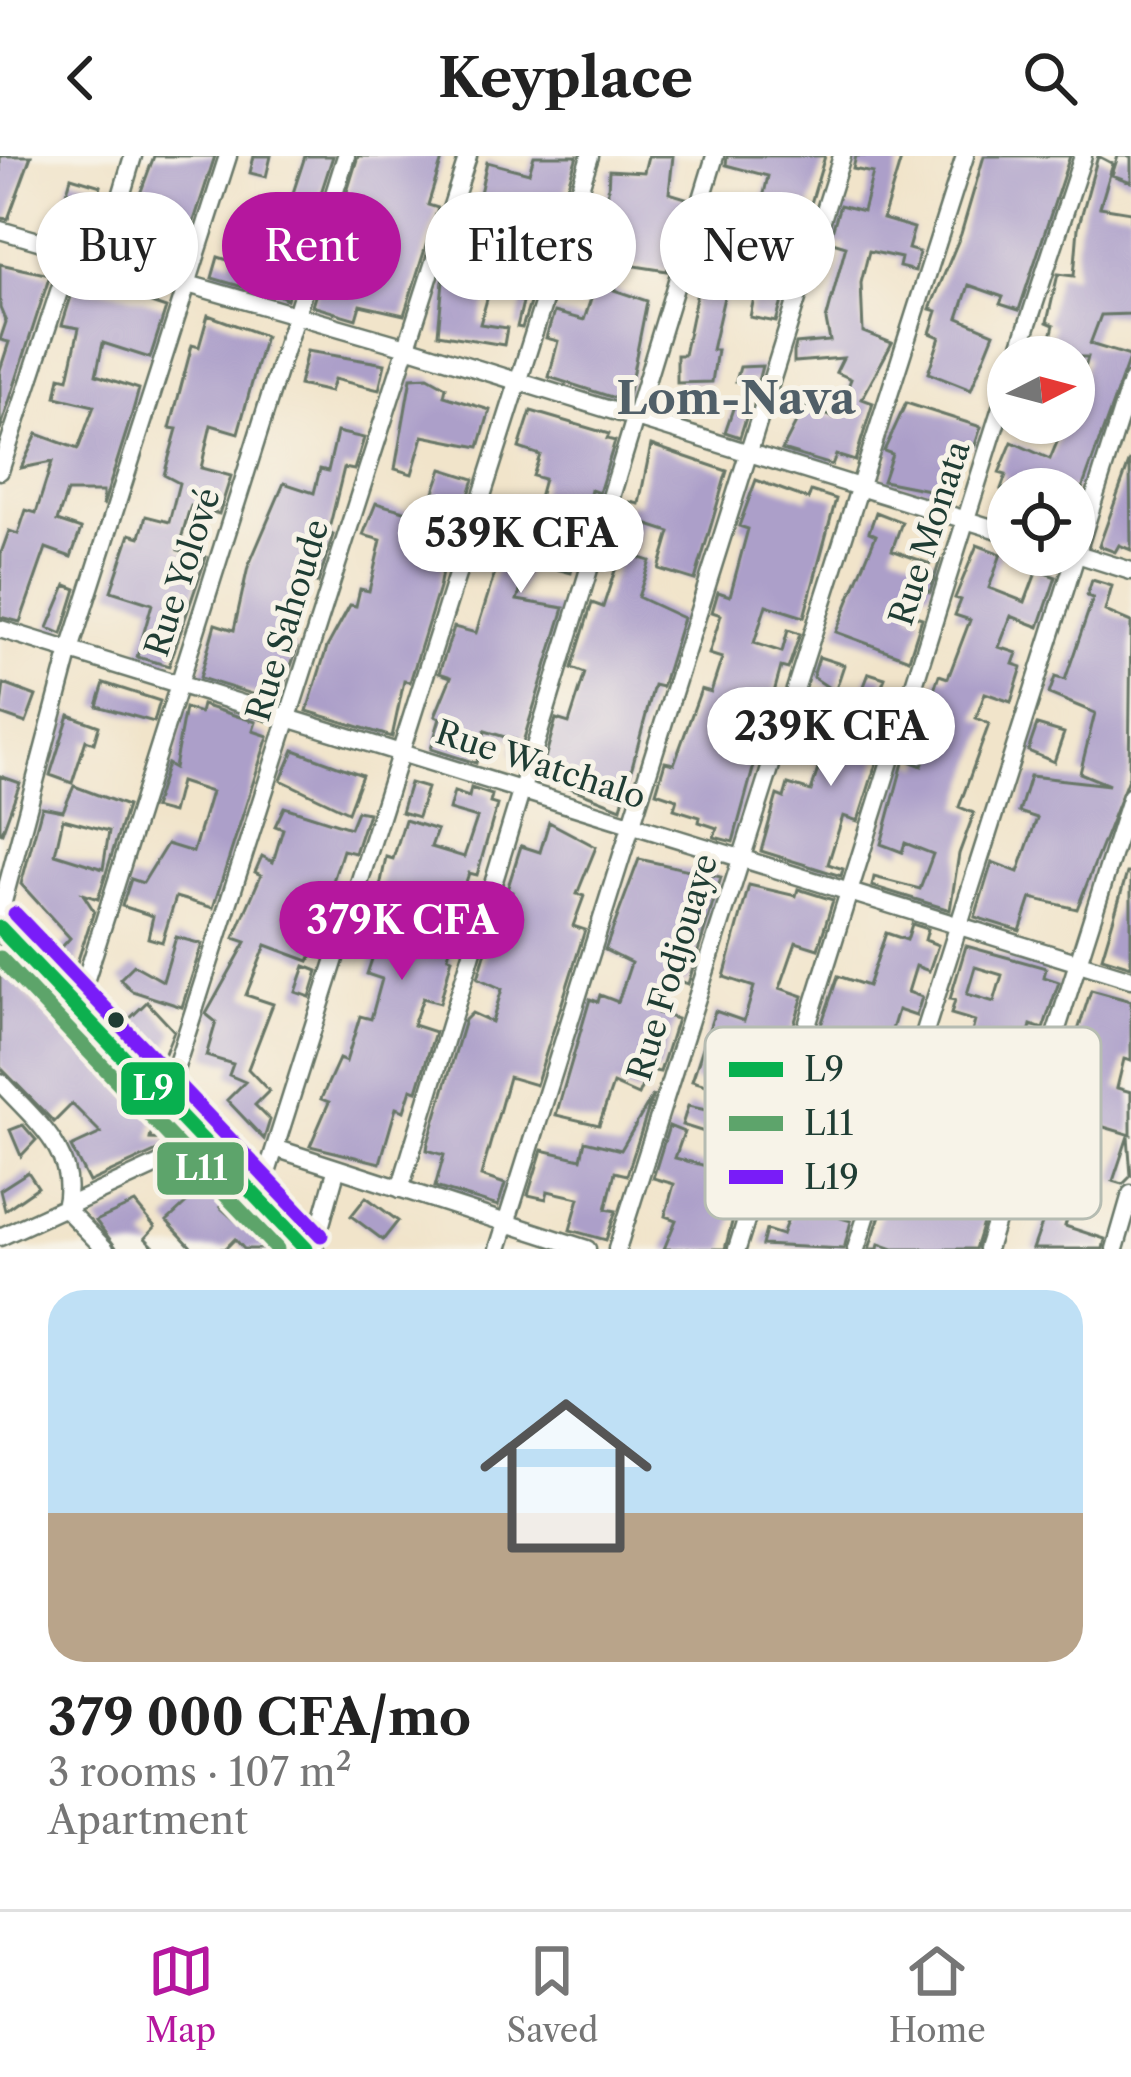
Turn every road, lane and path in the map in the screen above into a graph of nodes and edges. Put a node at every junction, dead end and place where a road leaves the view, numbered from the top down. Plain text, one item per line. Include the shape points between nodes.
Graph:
1 (134, 156) edge
2 (228, 156) edge
3 (346, 156) edge
4 (467, 156) edge
5 (590, 156) edge
6 (715, 156) edge
7 (842, 156) edge
8 (965, 156) edge
9 (1083, 156) edge
10 (123, 192) edge
11 (0, 230) edge
12 (36, 240) edge
13 (198, 253) edge
14 (198, 288) edge
15 (56, 300) edge
16 (183, 300) edge
17 (296, 316) junction
18 (1024, 336) edge
19 (410, 348) junction
20 (1131, 382) edge
21 (520, 386) junction
22 (633, 420) junction
23 (989, 444) edge
24 (745, 452) junction
25 (0, 471) edge
26 (857, 487) junction
27 (1095, 493) edge
28 (964, 519) junction
29 (987, 526) edge
30 (1095, 560) edge
31 (1131, 571) edge
32 (1068, 576) edge
33 (0, 629) edge
34 (70, 650) junction
35 (178, 684) junction
36 (290, 716) junction
37 (402, 751) junction
38 (522, 789) junction
39 (1131, 796) edge
40 (630, 824) junction
41 (738, 857) junction
42 (849, 890) junction
43 (0, 913) edge
44 (958, 923) junction
45 (0, 928) edge
46 (1079, 963) junction
47 (1131, 979) edge
48 (77, 1007) junction
49 (806, 1027) edge
50 (925, 1027) edge
51 (1058, 1027) edge
52 (0, 1082) edge
53 (165, 1101) junction
54 (205, 1143) junction
55 (278, 1149) junction
56 (336, 1171) junction
57 (400, 1189) junction
58 (1131, 1194) edge
59 (260, 1198) junction
60 (65, 1208) junction
61 (746, 1219) edge
62 (865, 1219) edge
63 (997, 1219) edge
64 (506, 1224) junction
65 (0, 1237) edge
66 (105, 1249) edge
67 (310, 1249) edge
68 (498, 1249) edge
69 (587, 1249) edge
70 (617, 1249) edge
71 (737, 1249) edge
72 (856, 1249) edge
73 (987, 1249) edge
74 (1115, 1249) edge

1 - 10 street
2 - 13 street
3 - 17 street, Rue Yolové
4 - 19 street, Rue Sahoude
5 - 21 street
6 - 22 street
7 - 24 street
8 - 26 street, Rue Fodjouaye
9 - 18 street
11 - 12 street
14 - 17 street
15 - 25 street
16 - 34 street
17 - 19 street
17 - 35 street, Rue Yolové
19 - 21 street
19 - 36 street, Rue Sahoude
20 - 27 street
21 - 22 street
21 - 37 street
22 - 24 street
22 - 38 street
23 - 28 street, Rue Monata
24 - 26 street
24 - 40 street
26 - 28 street
26 - 41 street, Rue Fodjouaye
28 - 29 street
28 - 42 street, Rue Monata
30 - 31 street
32 - 44 street
33 - 34 street, Rue Watchalo
34 - 35 street, Rue Watchalo
34 - 43 street
35 - 36 street, Rue Watchalo
35 - 48 street, Rue Yolové
36 - 37 street, Rue Watchalo
36 - 53 street, Rue Sahoude
37 - 38 street, Rue Watchalo
37 - 55 street
38 - 40 street, Rue Watchalo
38 - 57 street
39 - 46 street
40 - 41 street, Rue Watchalo
40 - 64 street
41 - 42 street, Rue Watchalo
41 - 70 street, Rue Fodjouaye
42 - 44 street, Rue Watchalo
42 - 49 street, Rue Monata
44 - 46 street, Rue Watchalo
44 - 50 street
45 - 48 street
46 - 47 street, Rue Watchalo
46 - 51 street
48 - 53 street
52 - 60 street via 65,1156
53 - 54 street
54 - 59 street
54 - 60 street
55 - 56 street
55 - 59 street
56 - 57 street
56 - 67 street
57 - 64 street
58 - 74 street
59 - 67 street
60 - 65 street
60 - 66 street
61 - 71 street, Rue Monata
62 - 72 street
63 - 73 street
64 - 68 street
64 - 69 street

